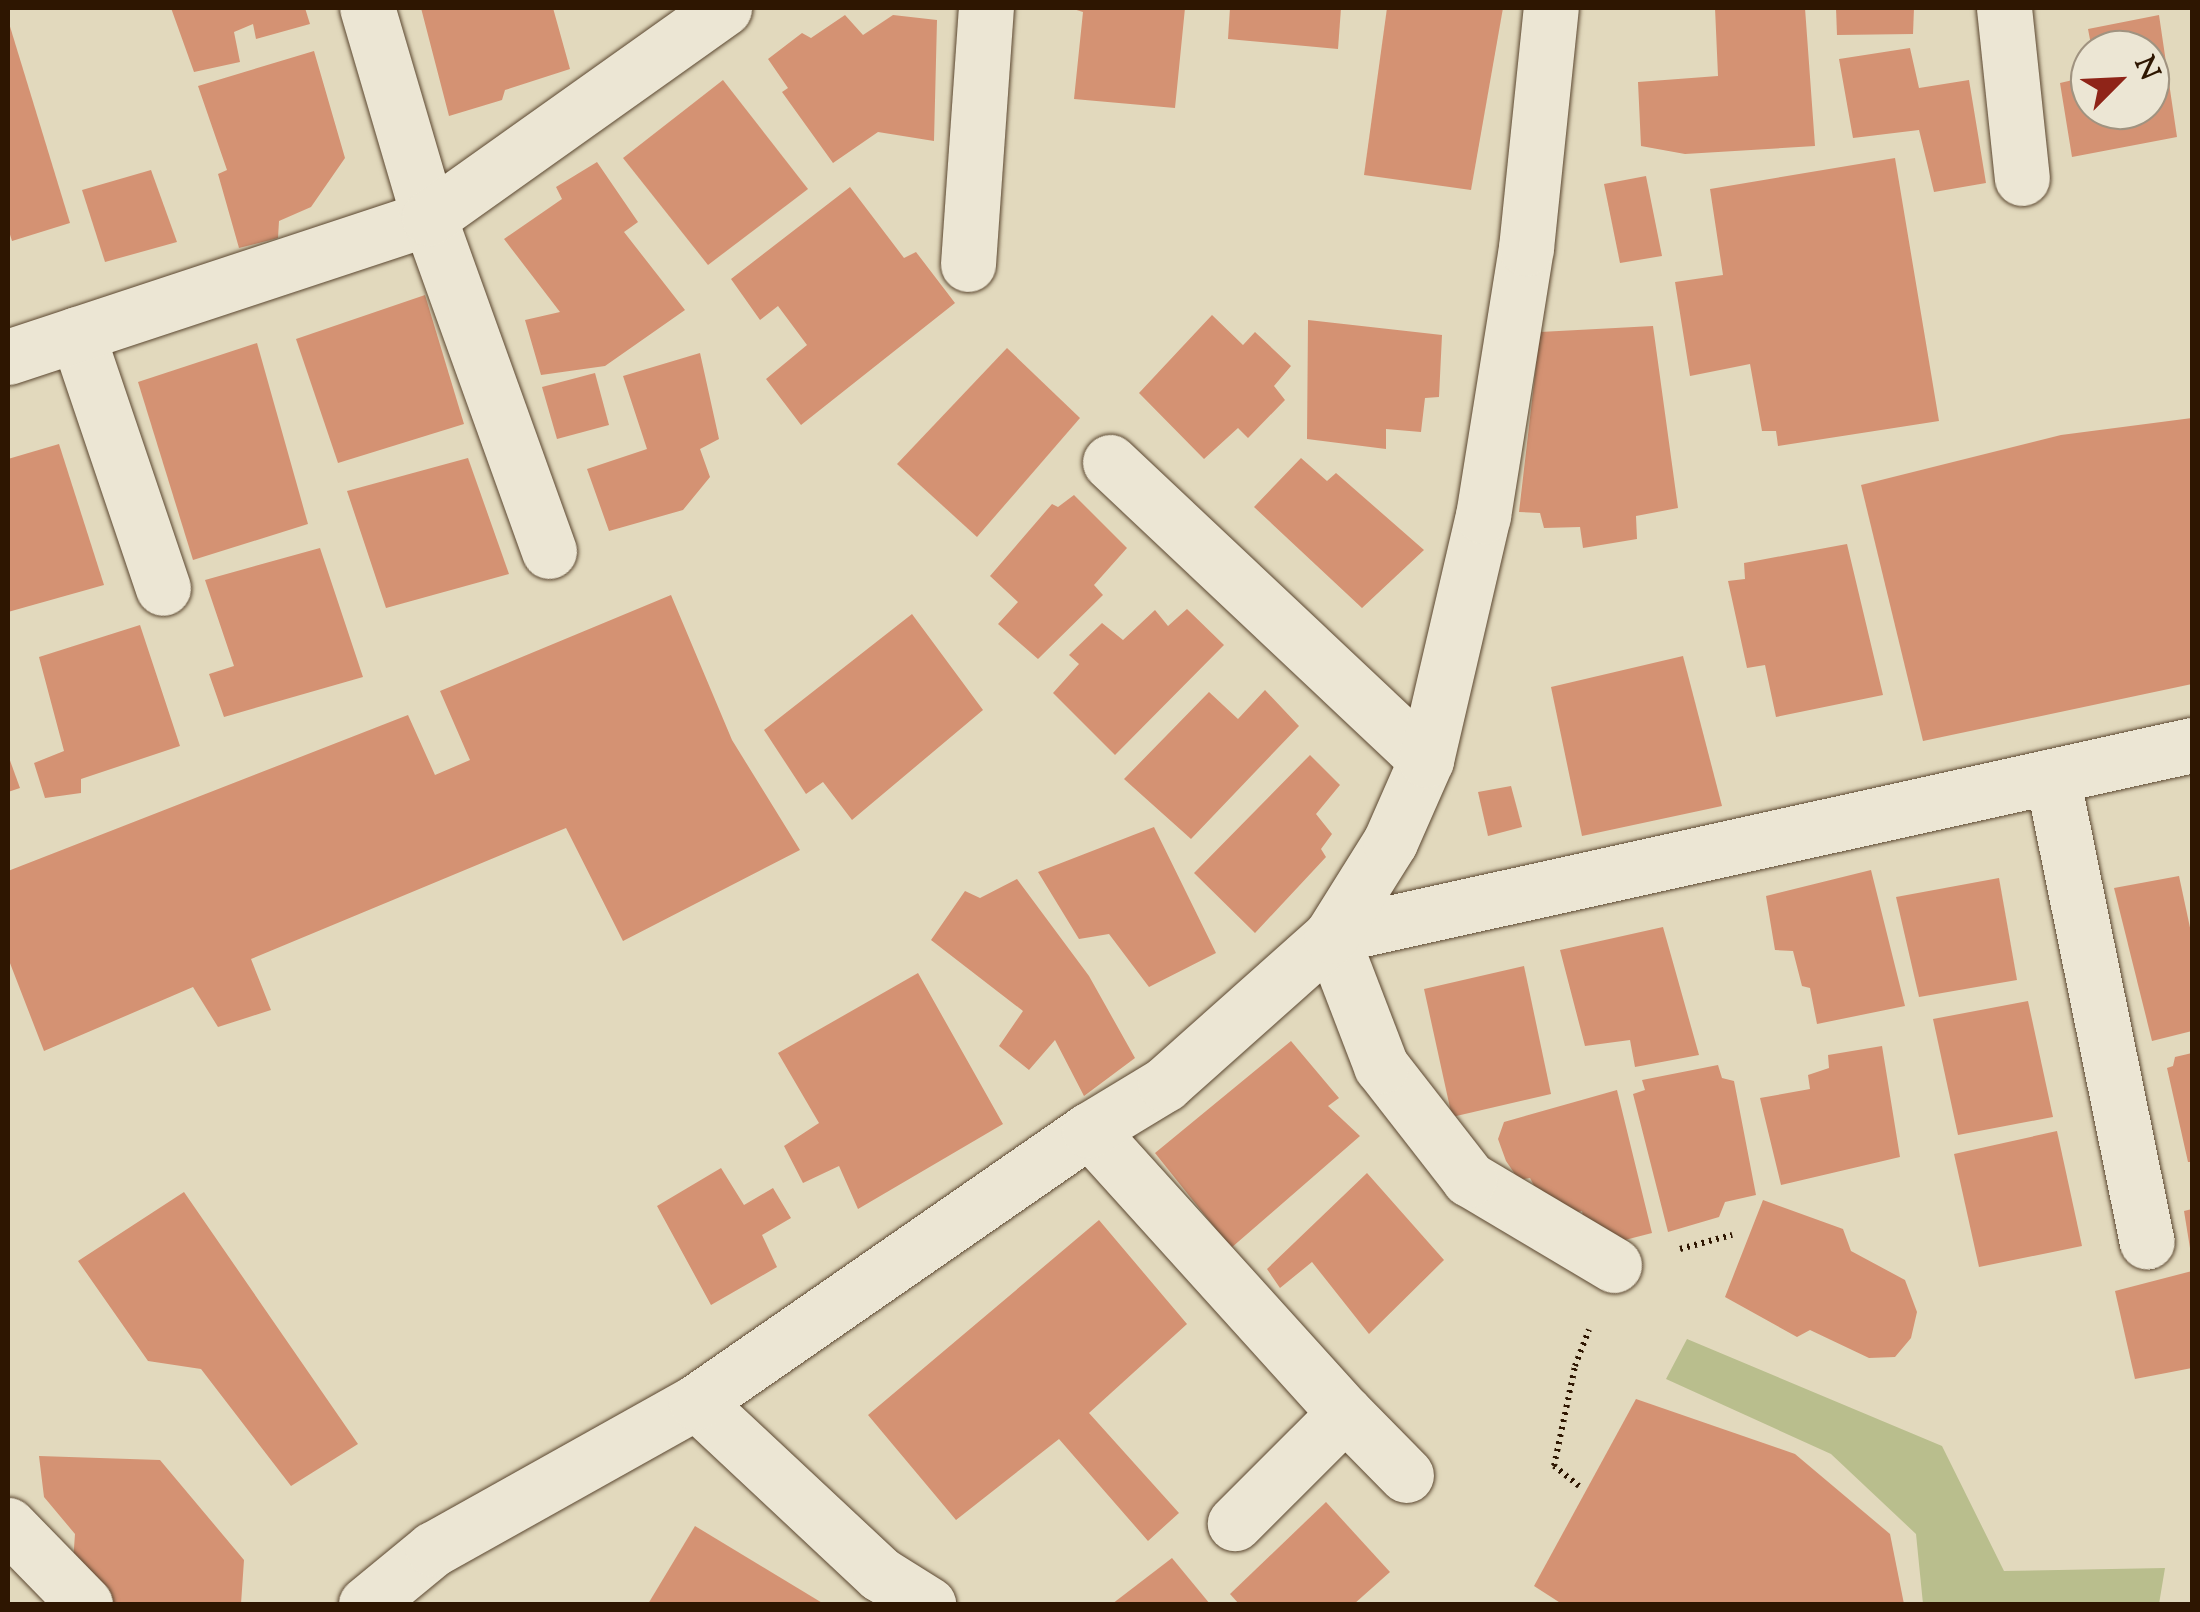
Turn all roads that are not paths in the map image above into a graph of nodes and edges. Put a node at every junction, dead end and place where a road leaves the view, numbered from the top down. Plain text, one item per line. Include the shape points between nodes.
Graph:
1 (367, 8) edge
2 (724, 8) edge
3 (986, 8) edge
4 (1552, 8) edge
5 (2004, 8) edge
6 (2022, 178) dead end
7 (429, 218) junction
8 (968, 264) dead end
9 (77, 334) junction
10 (8, 357) edge
11 (1110, 462) dead end
12 (549, 551) dead end
13 (164, 588) dead end
14 (2192, 749) edge
15 (1426, 760) junction
16 (2052, 776) junction
17 (1331, 936) junction
18 (1089, 1130) junction
19 (2147, 1241) dead end
20 (1614, 1265) dead end
21 (696, 1402) junction
22 (1345, 1413) junction
23 (1406, 1475) dead end
24 (1236, 1522) dead end
25 (8, 1526) edge
26 (872, 1589) edge
27 (85, 1604) edge
28 (366, 1604) edge
29 (928, 1604) edge

1 - 7 street
2 - 7 street
3 - 8 street
4 - 15 street via 1526,248 1484,516
5 - 6 street
7 - 9 street
7 - 12 street
9 - 10 street
9 - 13 street
11 - 15 street
14 - 16 street
15 - 17 street via 1390,842
16 - 17 street
16 - 19 street
17 - 18 street via 1166,1084
17 - 20 street via 1382,1066 1469,1179
18 - 21 street
18 - 22 street
21 - 26 street
21 - 28 street via 433,1548
22 - 23 street
22 - 24 street
25 - 27 street
26 - 29 street

